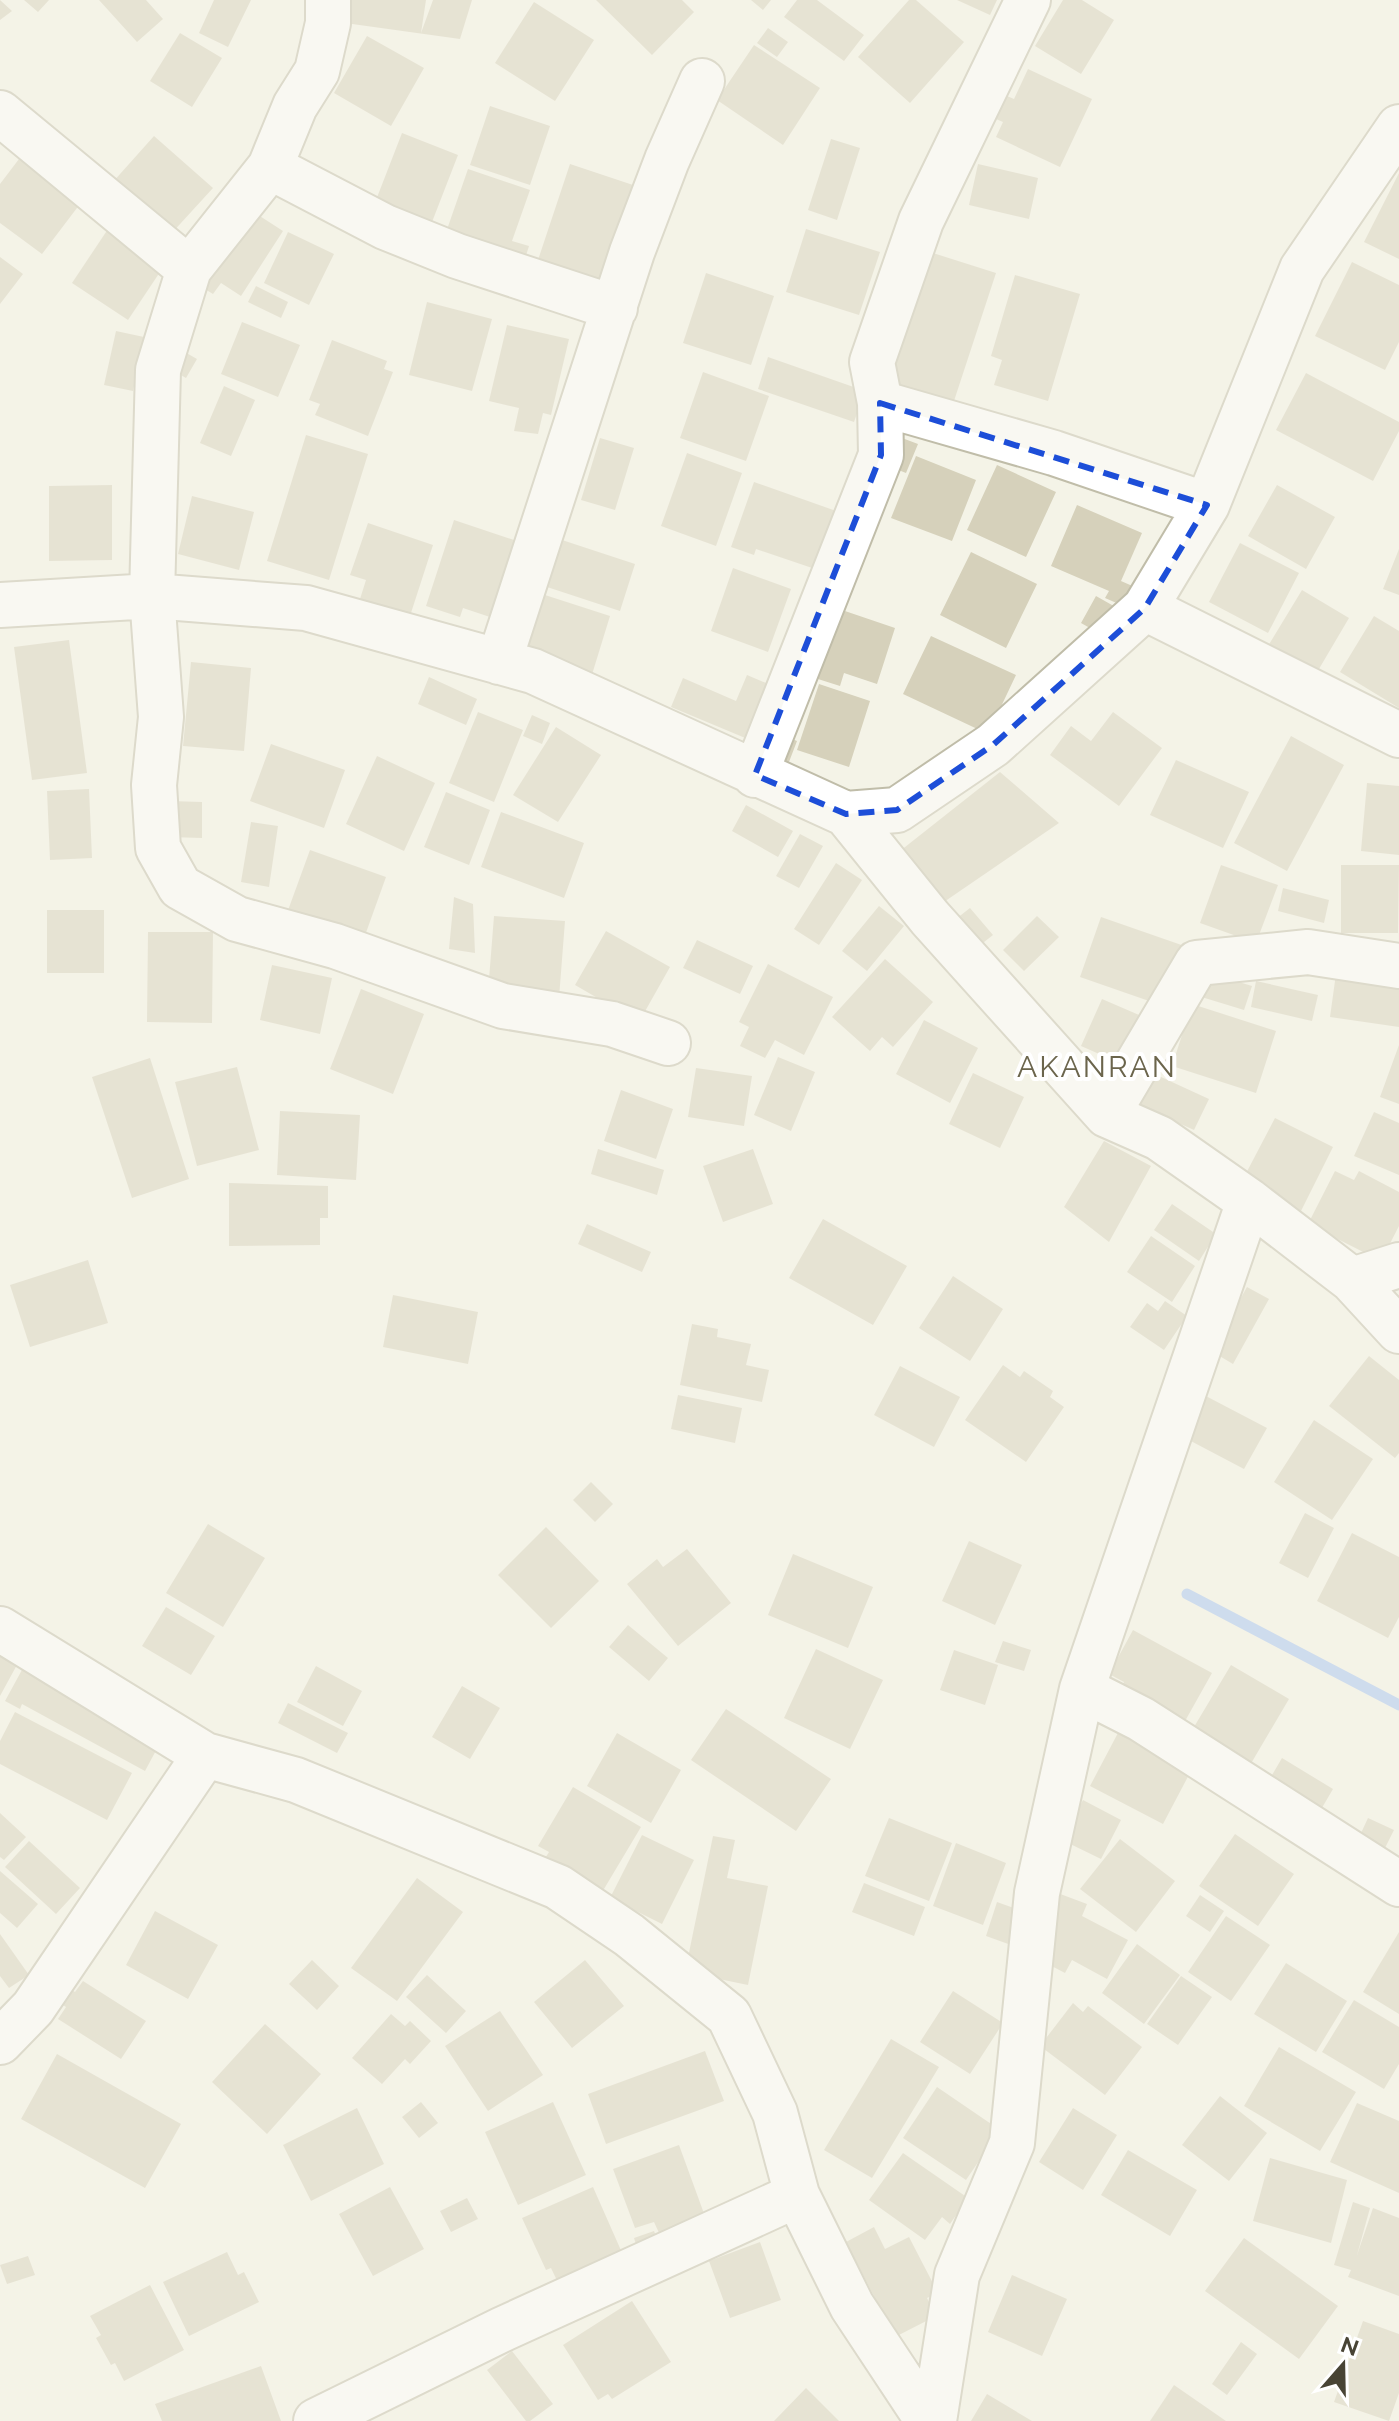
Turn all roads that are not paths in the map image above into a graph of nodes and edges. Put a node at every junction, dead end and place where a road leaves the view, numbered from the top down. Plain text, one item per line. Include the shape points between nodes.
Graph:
1 (328, 0) edge
2 (1028, 0) edge
3 (702, 81) dead end
4 (0, 113) edge
5 (1399, 127) edge
6 (270, 167) junction
7 (189, 269) junction
8 (615, 308) junction
9 (880, 403) junction
10 (1207, 505) junction
11 (152, 596) junction
12 (0, 605) edge
13 (1145, 608) junction
14 (499, 662) junction
15 (1399, 735) edge
16 (755, 775) junction
17 (846, 814) junction
18 (1399, 966) edge
19 (668, 1043) dead end
20 (1107, 1115) junction
21 (1249, 1201) junction
22 (1399, 1265) edge
23 (1352, 1280) junction
24 (1399, 1331) edge
25 (0, 1629) edge
26 (1082, 1689) junction
27 (205, 1755) junction
28 (1399, 1884) edge
29 (0, 2042) edge
30 (797, 2195) junction
31 (316, 2421) edge
32 (931, 2421) edge

1 - 6 street via 317,71 295,106
2 - 9 street via 921,221 872,362
3 - 8 street via 667,160
4 - 7 street
5 - 10 street via 1302,269
6 - 7 street
6 - 8 street via 385,227
7 - 11 street via 158,370
8 - 14 street
9 - 10 street via 1054,453
9 - 16 street via 881,455
10 - 13 street
11 - 12 street
11 - 14 street via 306,608
11 - 19 street via 161,717 154,785 158,848 180,887 237,919 335,946 490,1002 612,1024
13 - 15 street
13 - 17 street via 993,745 897,810
14 - 16 street via 533,671
16 - 17 street
17 - 20 street via 930,918
18 - 20 street via 1308,952 1197,963
20 - 21 street via 1159,1138
21 - 23 street
21 - 26 street
22 - 23 street
23 - 24 street
25 - 27 street
26 - 28 street via 1141,1719
26 - 32 street via 1037,1893 1012,2143 957,2275
27 - 29 street via 33,2008
27 - 30 street via 296,1780 558,1887 629,1935 729,2016 775,2113
30 - 31 street
30 - 32 street via 852,2306

